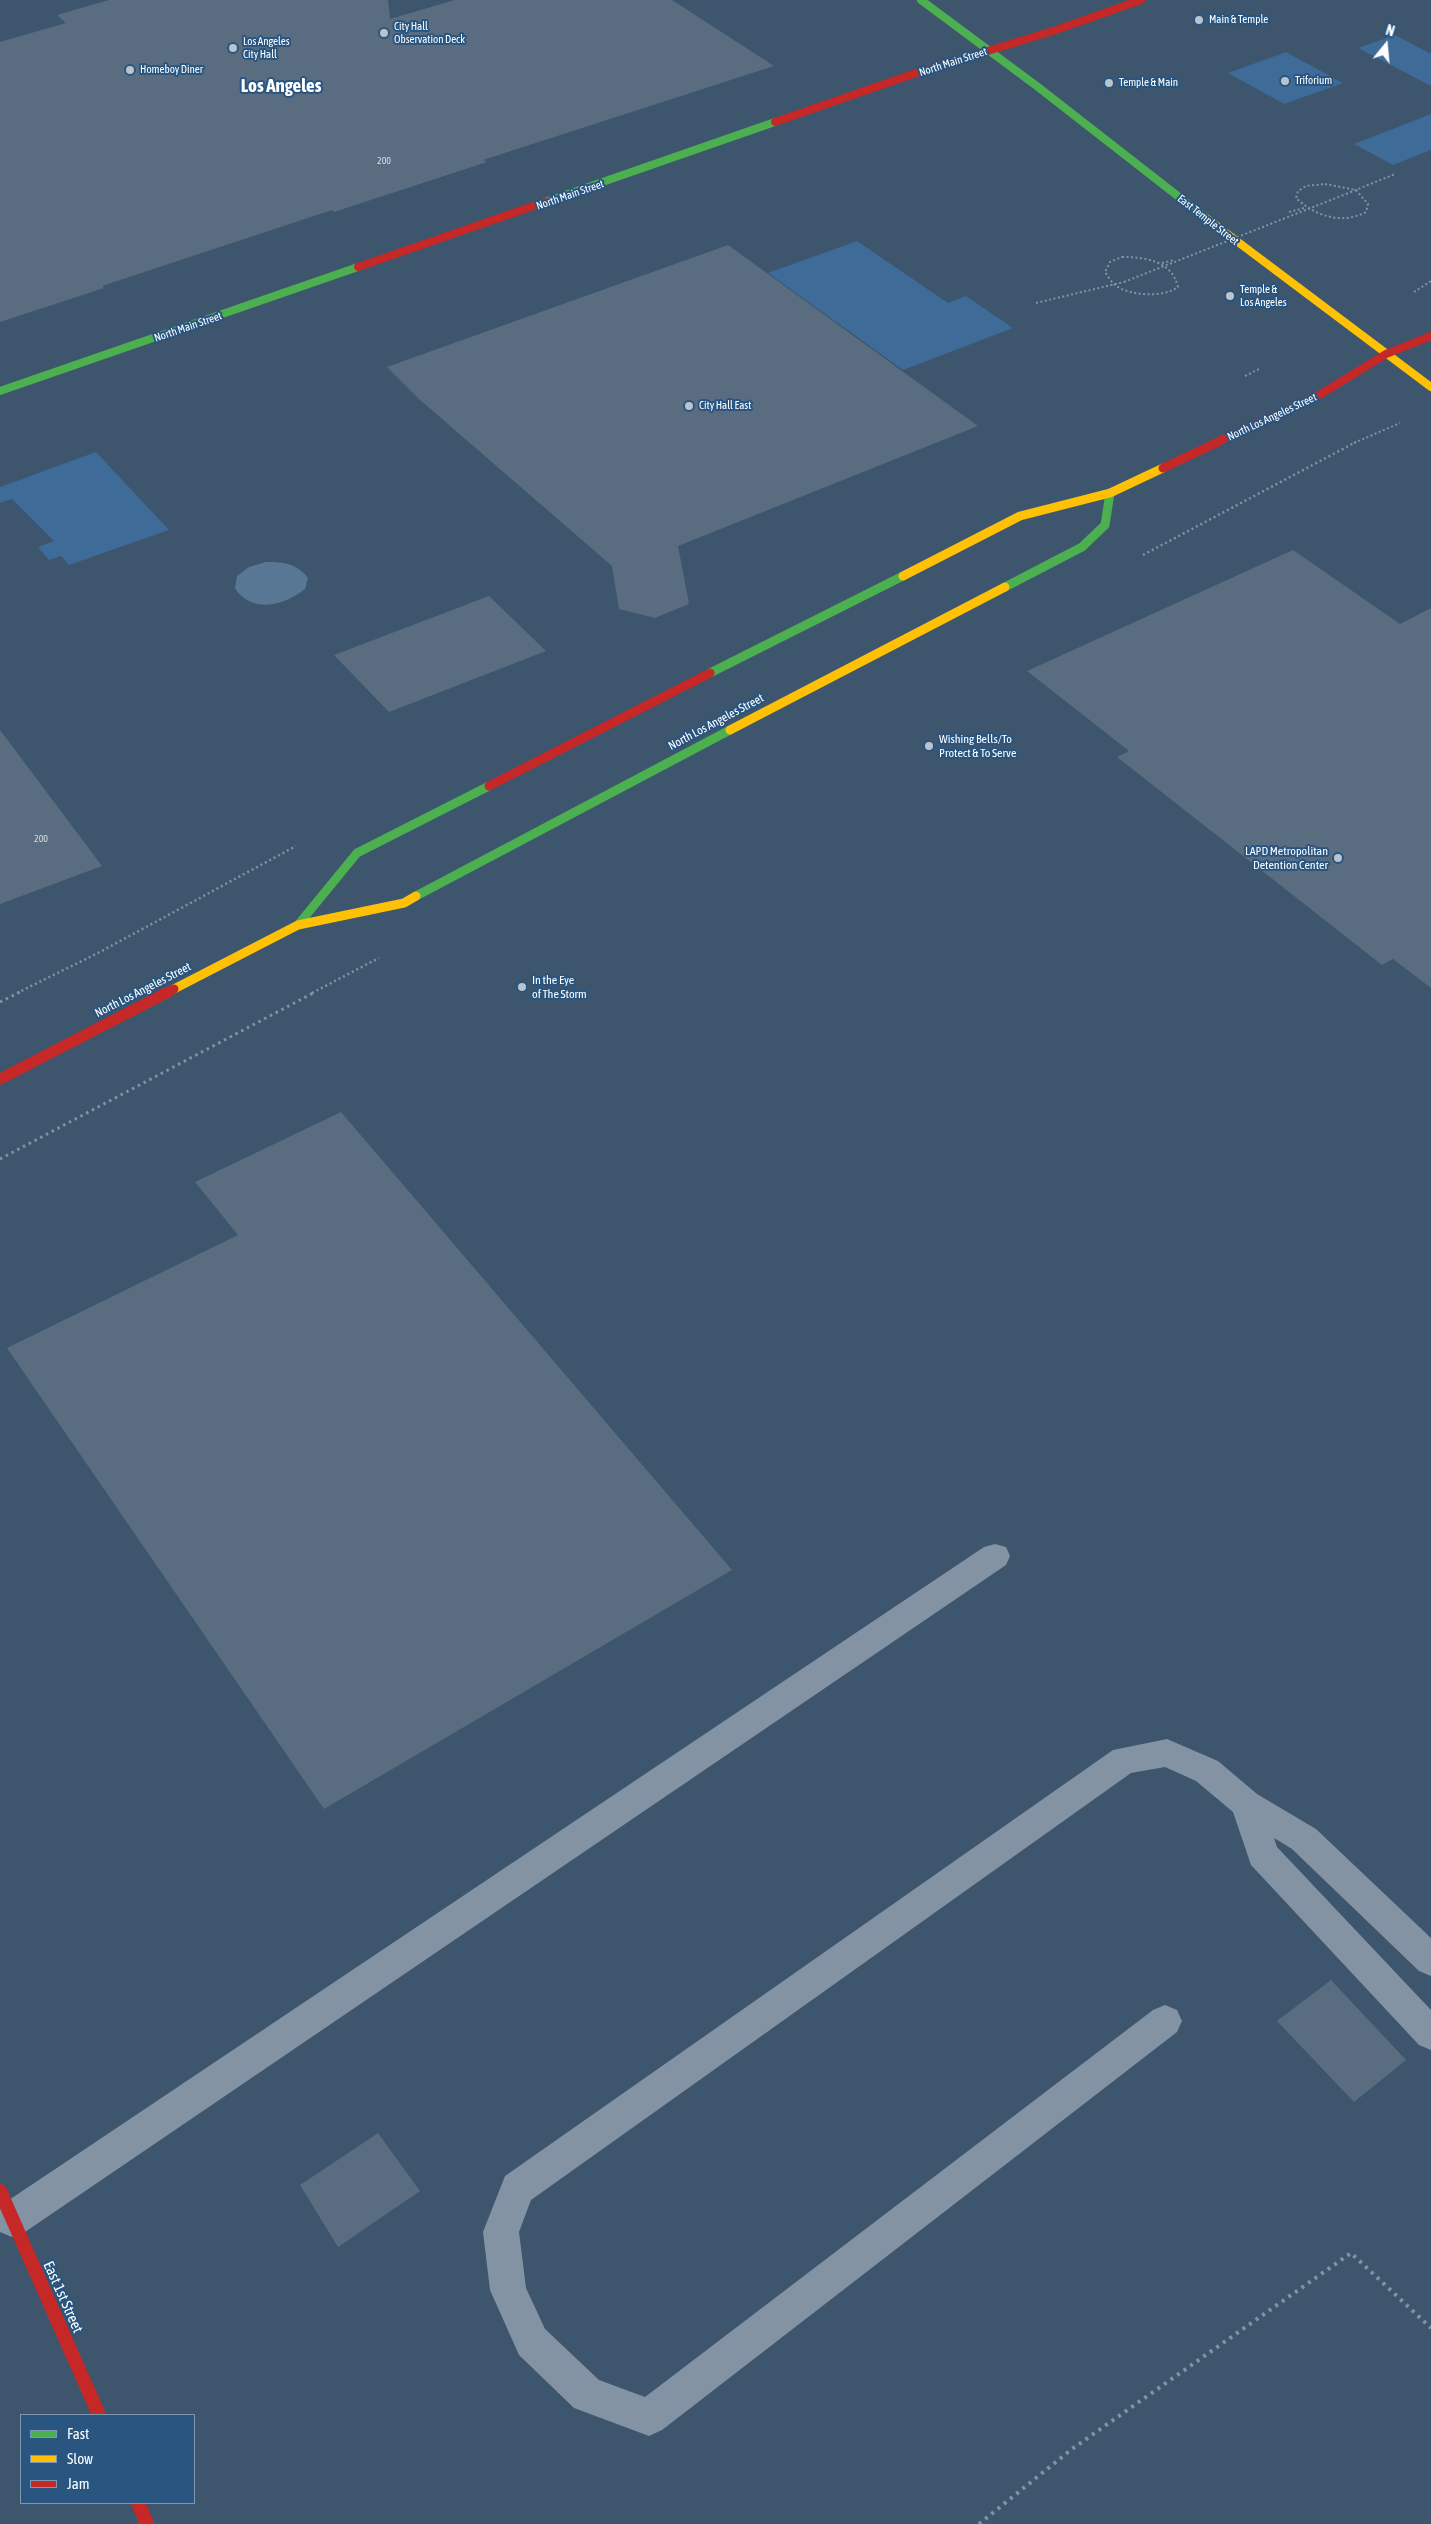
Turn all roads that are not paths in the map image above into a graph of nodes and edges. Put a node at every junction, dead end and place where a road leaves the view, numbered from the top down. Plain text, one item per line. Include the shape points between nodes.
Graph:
1 (921, 0) edge
2 (1141, 0) edge
3 (987, 50) junction
4 (1431, 336) edge
5 (1386, 354) junction
6 (1431, 386) edge
7 (0, 391) edge
8 (1110, 493) junction
9 (298, 925) junction
10 (0, 1079) edge
11 (995, 1556) dead end
12 (1246, 1804) junction
13 (1431, 1960) edge
14 (1165, 2022) dead end
15 (1431, 2034) edge
16 (6, 2205) edge
17 (99, 2414) edge
18 (138, 2504) edge
19 (147, 2524) edge

1 - 3 main road, East Temple Street
2 - 3 main road, North Main Street
3 - 5 main road, East Temple Street
3 - 7 main road, North Main Street
4 - 5 main road, North Los Angeles Street
5 - 6 main road, East Temple Street
5 - 8 main road, North Los Angeles Street via 1321,394
8 - 9 main road, North Los Angeles Street via 1020,516 357,853
8 - 9 main road, North Los Angeles Street via 1105,525 1082,547 404,903
9 - 10 main road, North Los Angeles Street
11 - 16 lane
12 - 13 lane via 1304,1839
12 - 14 lane via 1207,1771 1166,1753 1124,1760 518,2188 500,2232 508,2290 532,2342 586,2395 650,2417
12 - 15 lane via 1263,1855
16 - 17 main road, East 1st Street
18 - 19 main road

